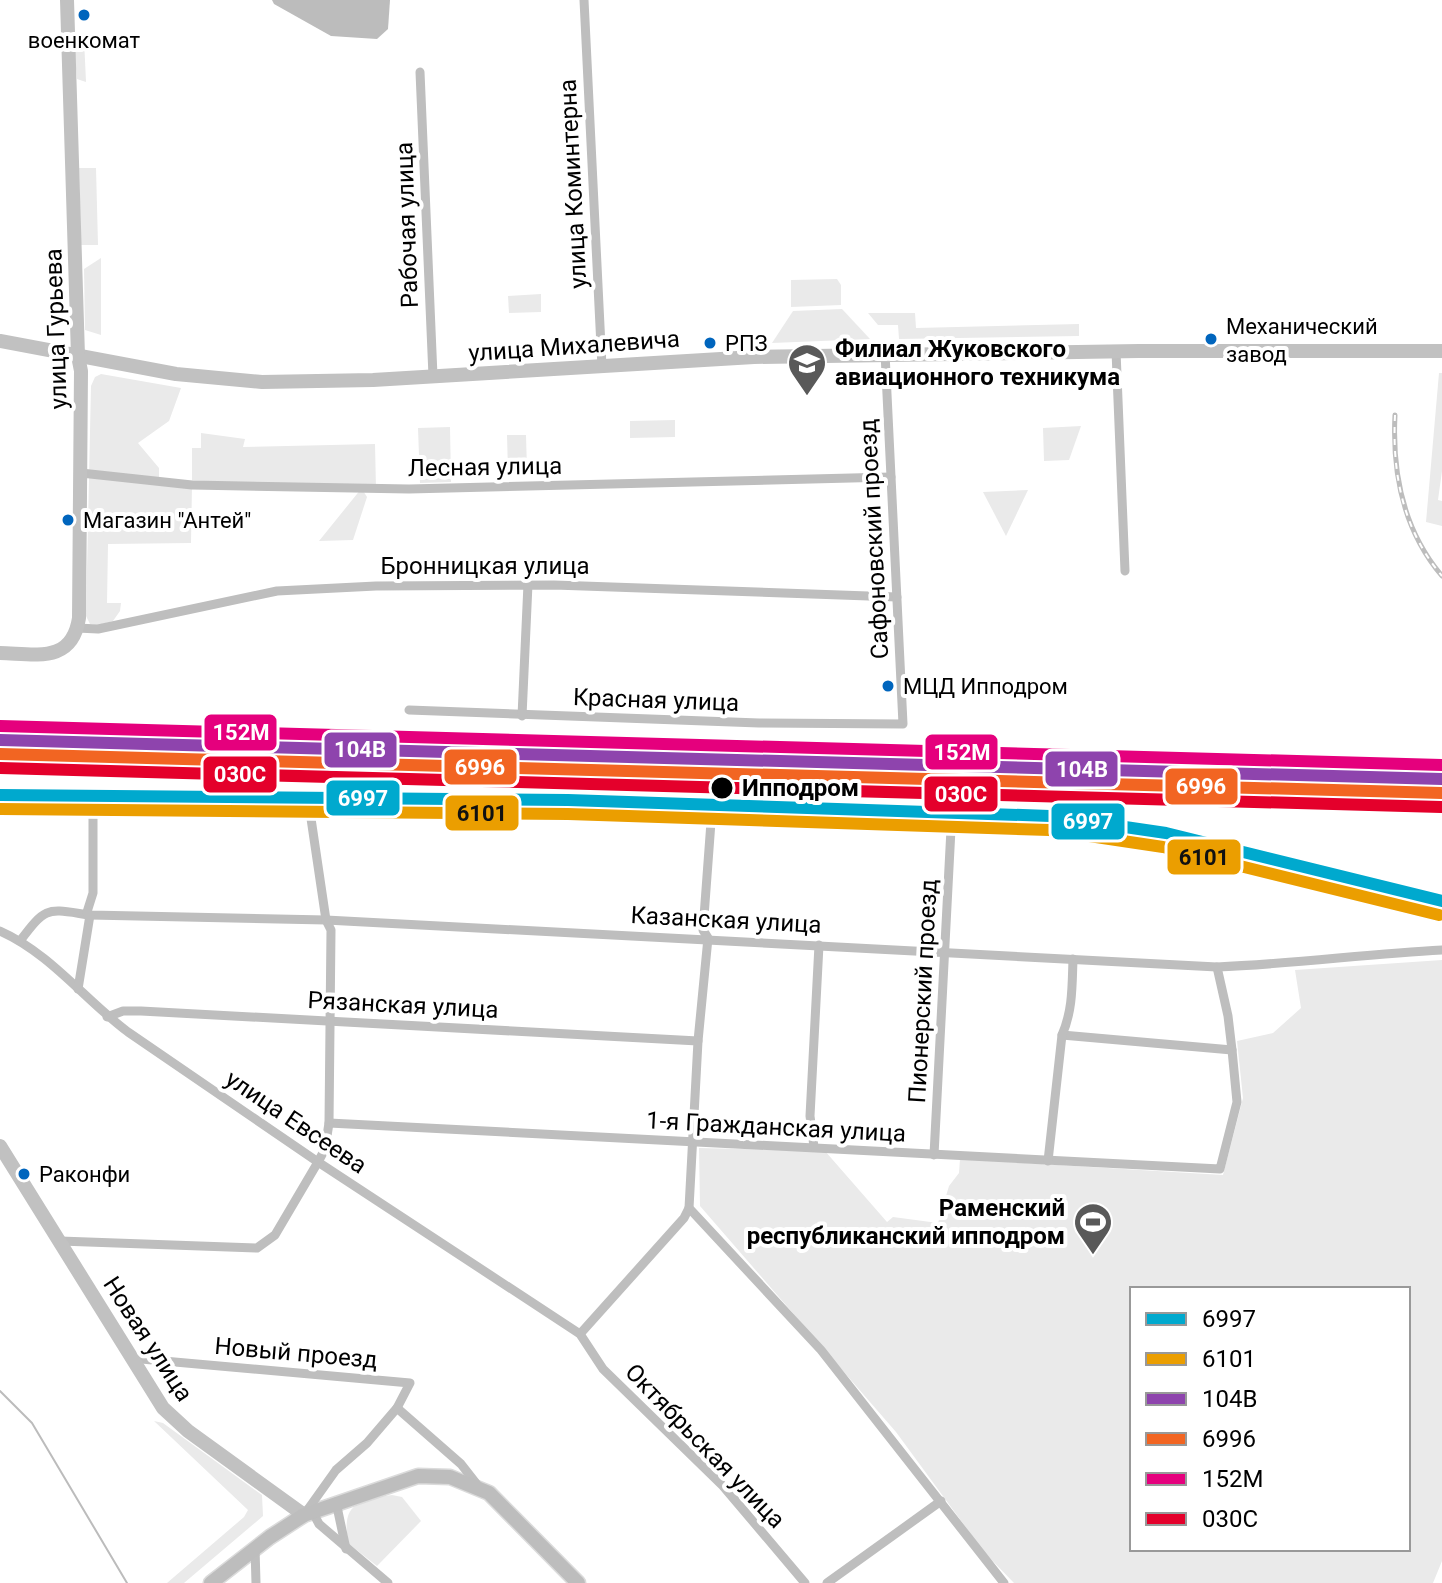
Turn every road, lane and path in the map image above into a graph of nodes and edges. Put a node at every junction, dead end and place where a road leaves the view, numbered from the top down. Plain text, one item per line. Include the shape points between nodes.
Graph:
1 (67, 0) edge
2 (584, 0) edge
3 (420, 72) dead end
4 (0, 341) edge
5 (1116, 351) junction
6 (1442, 351) edge
7 (885, 353) junction
8 (78, 356) junction
9 (602, 367) junction
10 (433, 376) junction
11 (81, 473) junction
12 (891, 477) junction
13 (1125, 571) dead end
14 (528, 584) junction
15 (897, 597) junction
16 (77, 628) junction
17 (0, 653) edge
18 (409, 710) dead end
19 (522, 716) junction
20 (903, 724) joint
21 (93, 805) dead end
22 (711, 822) junction
23 (90, 915) junction
24 (326, 920) junction
25 (0, 931) edge
26 (708, 938) junction
27 (20, 941) junction
28 (819, 945) junction
29 (1442, 950) edge
30 (944, 954) junction
31 (1073, 959) junction
32 (1217, 967) junction
33 (78, 989) junction
34 (107, 1017) junction
35 (330, 1021) junction
36 (1062, 1035) junction
37 (698, 1041) junction
38 (1232, 1050) junction
39 (329, 1123) junction
40 (694, 1143) junction
41 (0, 1146) edge
42 (814, 1147) junction
43 (934, 1155) junction
44 (1048, 1161) junction
45 (318, 1162) junction
46 (689, 1208) junction
47 (60, 1241) junction
48 (580, 1334) junction
49 (130, 1358) junction
50 (397, 1408) junction
51 (479, 1487) junction
52 (941, 1501) junction
53 (336, 1502) junction
54 (312, 1511) junction
55 (255, 1548) junction
56 (346, 1549) junction
57 (211, 1583) edge
58 (256, 1583) edge
59 (388, 1583) edge
60 (578, 1583) edge
61 (805, 1583) edge
62 (827, 1583) edge
63 (1004, 1583) edge

1 - 8 main road, улица Гурьева
2 - 9 street, улица Коминтерна
3 - 10 street, Рабочая улица
4 - 8 main road, улица Михалевича
5 - 6 main road, улица Михалевича
5 - 7 main road, улица Михалевича
5 - 13 street
7 - 9 main road, улица Михалевича
7 - 12 street, Сафоновский проезд
8 - 10 main road, улица Михалевича via 238,381
8 - 11 main road, улица Гурьева
9 - 10 main road, улица Михалевича
11 - 12 street, Лесная улица via 192,485 409,489
11 - 16 main road, улица Гурьева
12 - 15 street, Сафоновский проезд
14 - 15 street, Бронницкая улица
14 - 16 street, Бронницкая улица via 277,591 98,629
14 - 19 street
15 - 20 street, Сафоновский проезд
16 - 17 main road via 61,650
18 - 19 street, Красная улица
19 - 20 street, Красная улица
21 - 23 street
22 - 24 street via 309,805
22 - 26 street via 703,930
22 - 30 street, Пионерский проезд via 951,829
23 - 24 street, Казанская улица
23 - 27 street, Казанская улица via 47,912
23 - 33 street
24 - 26 street, Казанская улица
24 - 35 street via 331,930
25 - 27 street, улица Евсеева
26 - 28 street, Казанская улица
26 - 37 street
27 - 33 street, улица Евсеева
28 - 30 street, Казанская улица
28 - 42 street via 810,1116
29 - 32 street, Казанская улица
30 - 31 street, Казанская улица
30 - 43 street, Пионерский проезд
31 - 32 street, Казанская улица
31 - 36 street via 1069,1019
32 - 38 street
33 - 34 street, улица Евсеева
34 - 35 street, Рязанская улица via 141,1011
34 - 45 street, улица Евсеева
35 - 37 street, Рязанская улица
35 - 39 street
36 - 38 street
36 - 44 street
37 - 40 street
38 - 44 street, 1-я Гражданская улица via 1237,1102 1220,1169
39 - 40 street, 1-я Гражданская улица
39 - 45 street
40 - 42 street, 1-я Гражданская улица
40 - 46 street
41 - 47 main road, Новая улица
42 - 43 street, 1-я Гражданская улица
43 - 44 street, 1-я Гражданская улица
45 - 47 street via 275,1235 257,1248
45 - 48 street, улица Евсеева
46 - 48 street
46 - 52 street via 821,1350
47 - 49 main road, Новая улица
48 - 61 street, Октябрьская улица via 603,1369 723,1486
49 - 50 street, Новый проезд via 410,1383
49 - 54 main road, Новая улица via 169,1416
50 - 51 street via 461,1464
50 - 54 street via 337,1469
51 - 53 main road via 450,1477 418,1476
51 - 60 main road
52 - 62 street
52 - 63 street
53 - 54 main road
53 - 56 street
54 - 55 main road
54 - 56 street
55 - 57 main road
55 - 58 street
56 - 59 street

